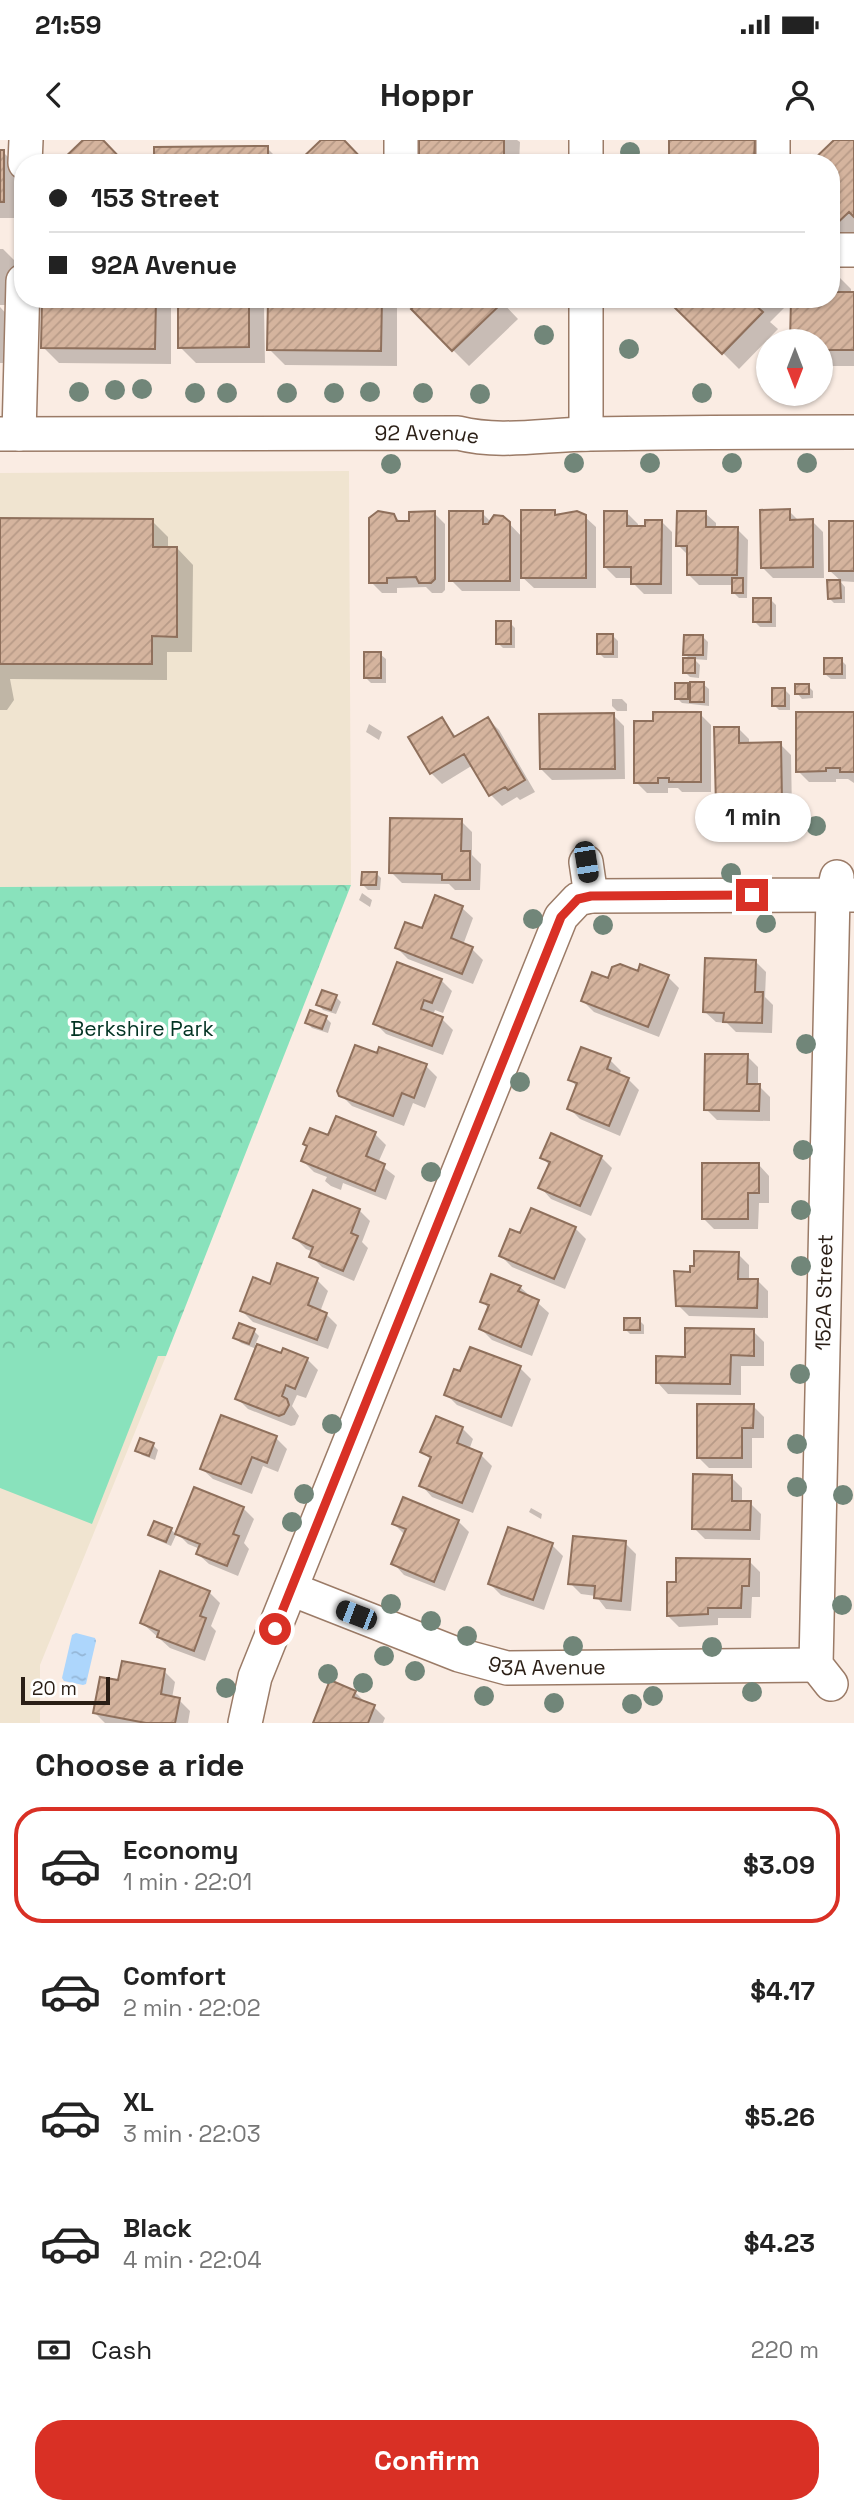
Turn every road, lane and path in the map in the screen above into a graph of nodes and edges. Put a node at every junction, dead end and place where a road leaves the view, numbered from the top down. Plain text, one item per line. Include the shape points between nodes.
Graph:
1 (21, 308) edge
2 (586, 308) edge
3 (854, 432) edge
4 (10, 434) edge
5 (586, 434) junction
6 (586, 862) dead end
7 (841, 889) edge
8 (591, 896) junction
9 (291, 1589) junction
10 (824, 1674) joint
11 (245, 1723) edge

1 - 4 street
2 - 5 street
3 - 5 street, 92 Avenue
4 - 5 street, 92 Avenue via 458,433 480,439
6 - 8 street
7 - 8 street
7 - 10 street, 152A Street
8 - 9 street via 578,899 561,917
9 - 10 street, 93A Avenue via 459,1655 506,1668
9 - 11 street via 256,1677

